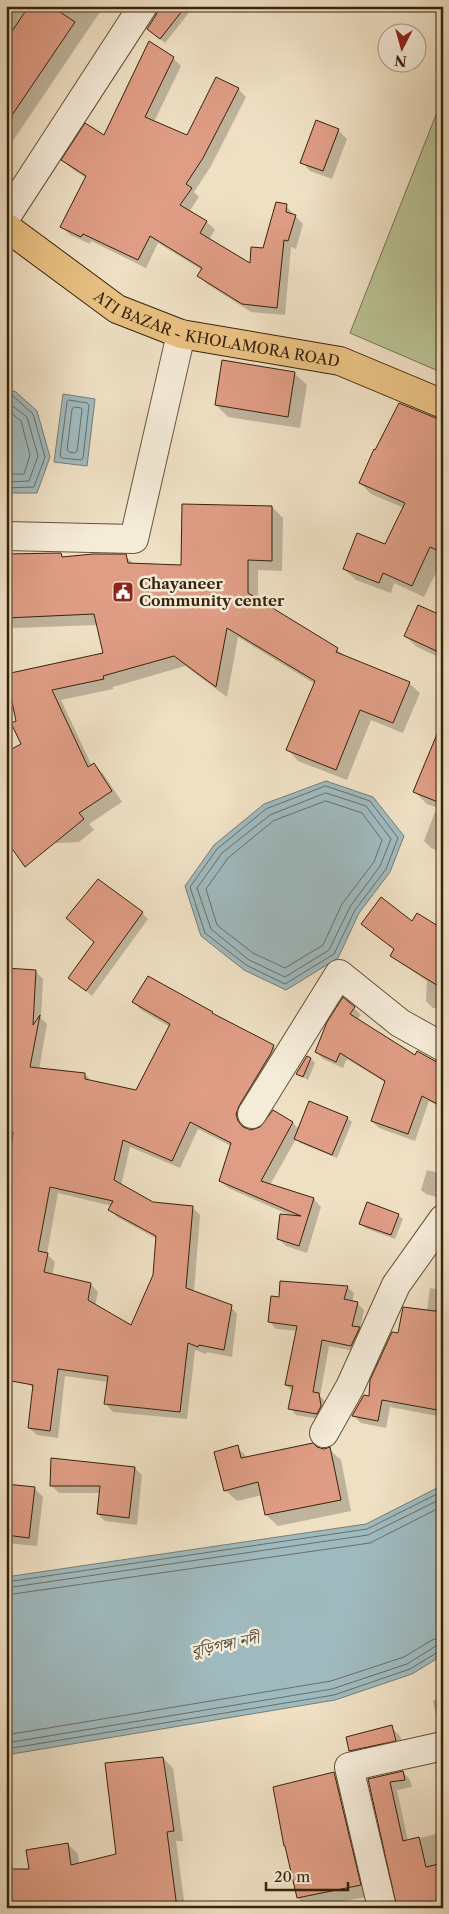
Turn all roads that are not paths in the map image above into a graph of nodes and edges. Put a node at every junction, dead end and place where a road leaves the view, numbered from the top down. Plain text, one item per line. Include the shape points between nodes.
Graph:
1 (144, 6) edge
2 (6, 217) edge
3 (6, 227) edge
4 (181, 334) junction
5 (443, 404) edge
6 (6, 536) edge
7 (443, 1047) edge
8 (252, 1114) dead end
9 (443, 1219) edge
10 (324, 1433) dead end
11 (443, 1746) edge
12 (382, 1908) edge

1 - 2 street
3 - 4 main road, ATI BAZAR - KHOLAMORA ROAD via 117,309
4 - 5 main road, ATI BAZAR - KHOLAMORA ROAD via 340,361
4 - 6 street via 134,539
7 - 8 street via 400,1023 339,974
9 - 10 street via 396,1285 350,1387
11 - 12 street via 349,1767

